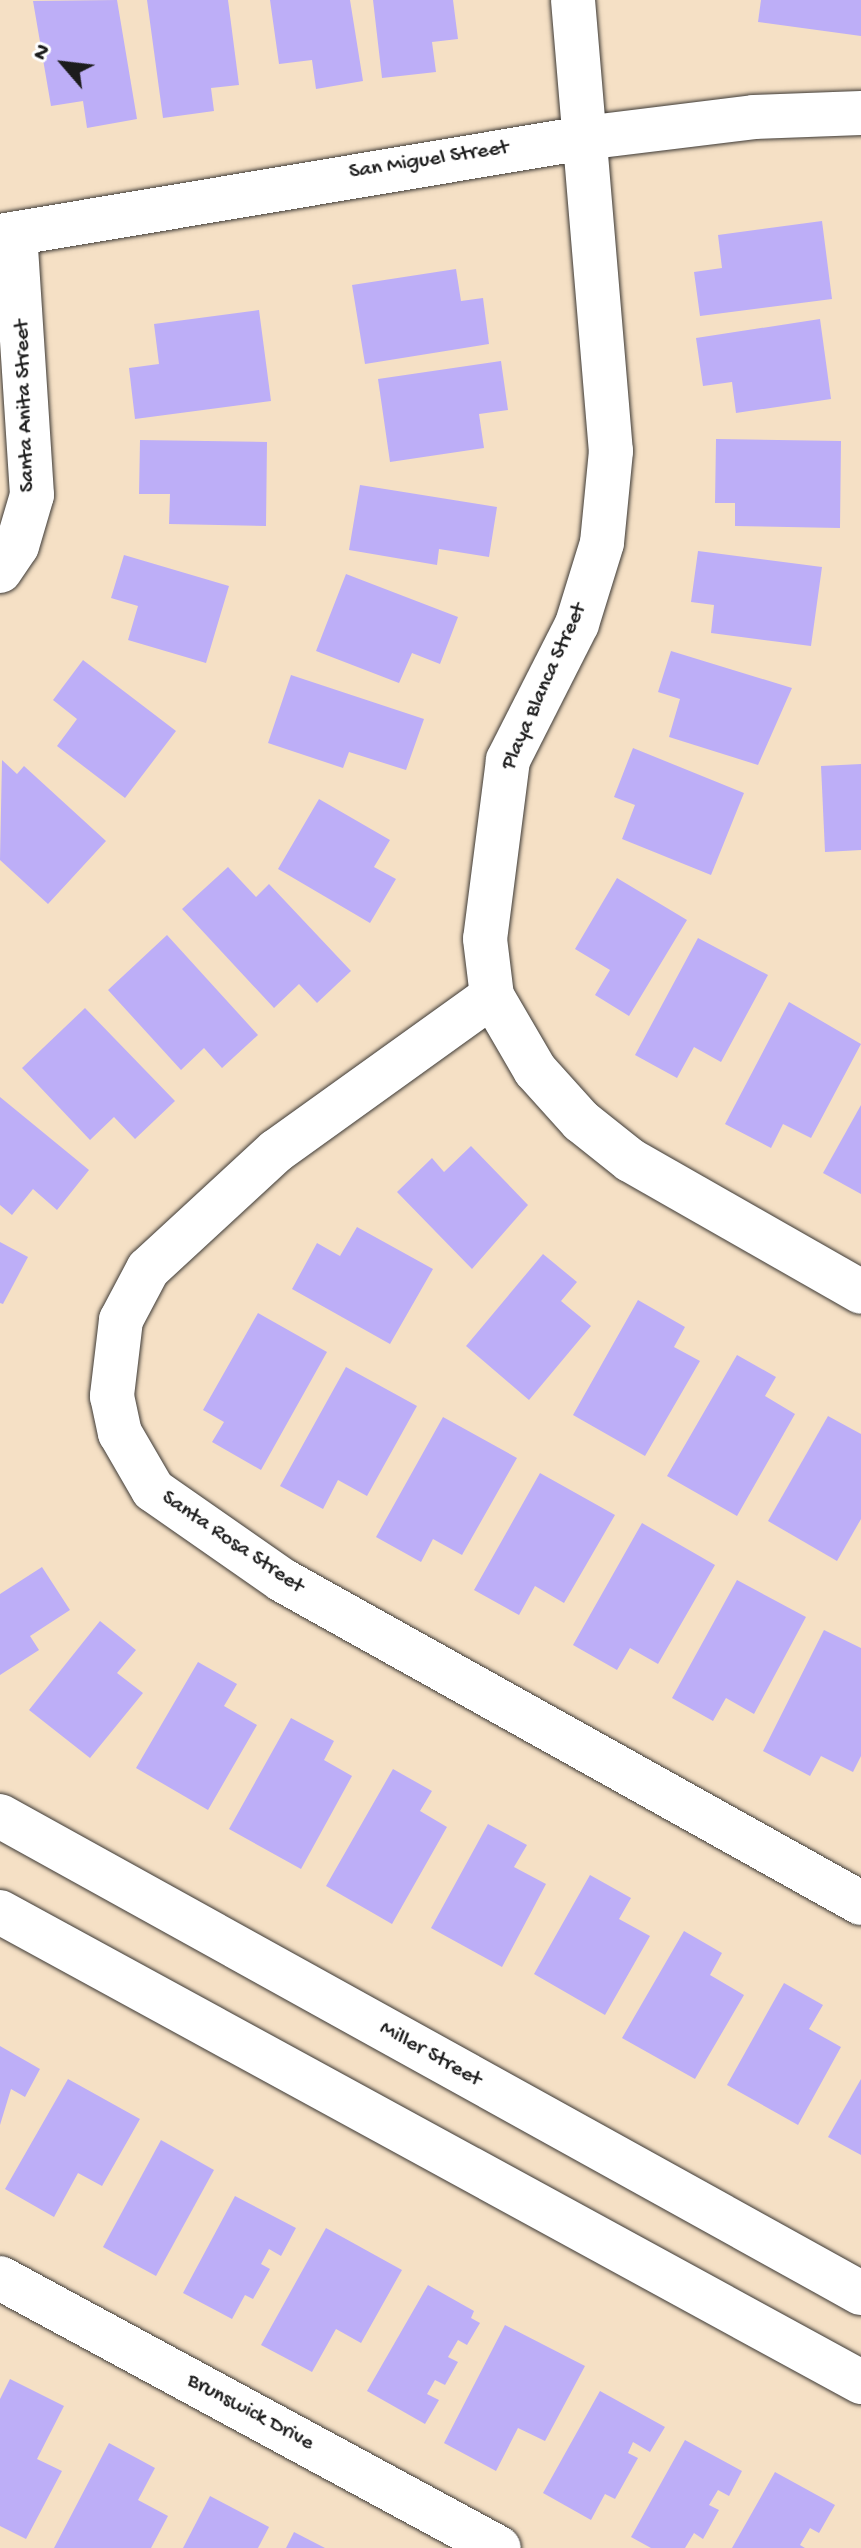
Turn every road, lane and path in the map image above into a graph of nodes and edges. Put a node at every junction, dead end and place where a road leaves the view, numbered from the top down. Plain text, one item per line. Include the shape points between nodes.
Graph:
1 (573, 0) edge
2 (861, 113) edge
3 (584, 138) junction
4 (8, 235) edge
5 (0, 571) edge
6 (492, 996) junction
7 (861, 1292) edge
8 (0, 1816) edge
9 (861, 1903) edge
10 (0, 1912) edge
11 (0, 2278) edge
12 (861, 2293) edge
13 (861, 2382) edge
14 (499, 2548) edge

1 - 3 street, Playa Blanca Street
2 - 3 street, San Miguel Street via 754,117
3 - 4 street, San Miguel Street
3 - 6 street, Playa Blanca Street via 611,451 602,543 577,624 508,760 485,939
4 - 5 street, Santa Anita Street via 32,495 17,546
6 - 7 street, Playa Blanca Street via 535,1070 581,1121 630,1160
6 - 9 street, Santa Rosa Street via 276,1151 148,1269 121,1320 112,1396 120,1433 153,1490 282,1580
8 - 12 street, Miller Street
10 - 13 street
11 - 14 street, Brunswick Drive

